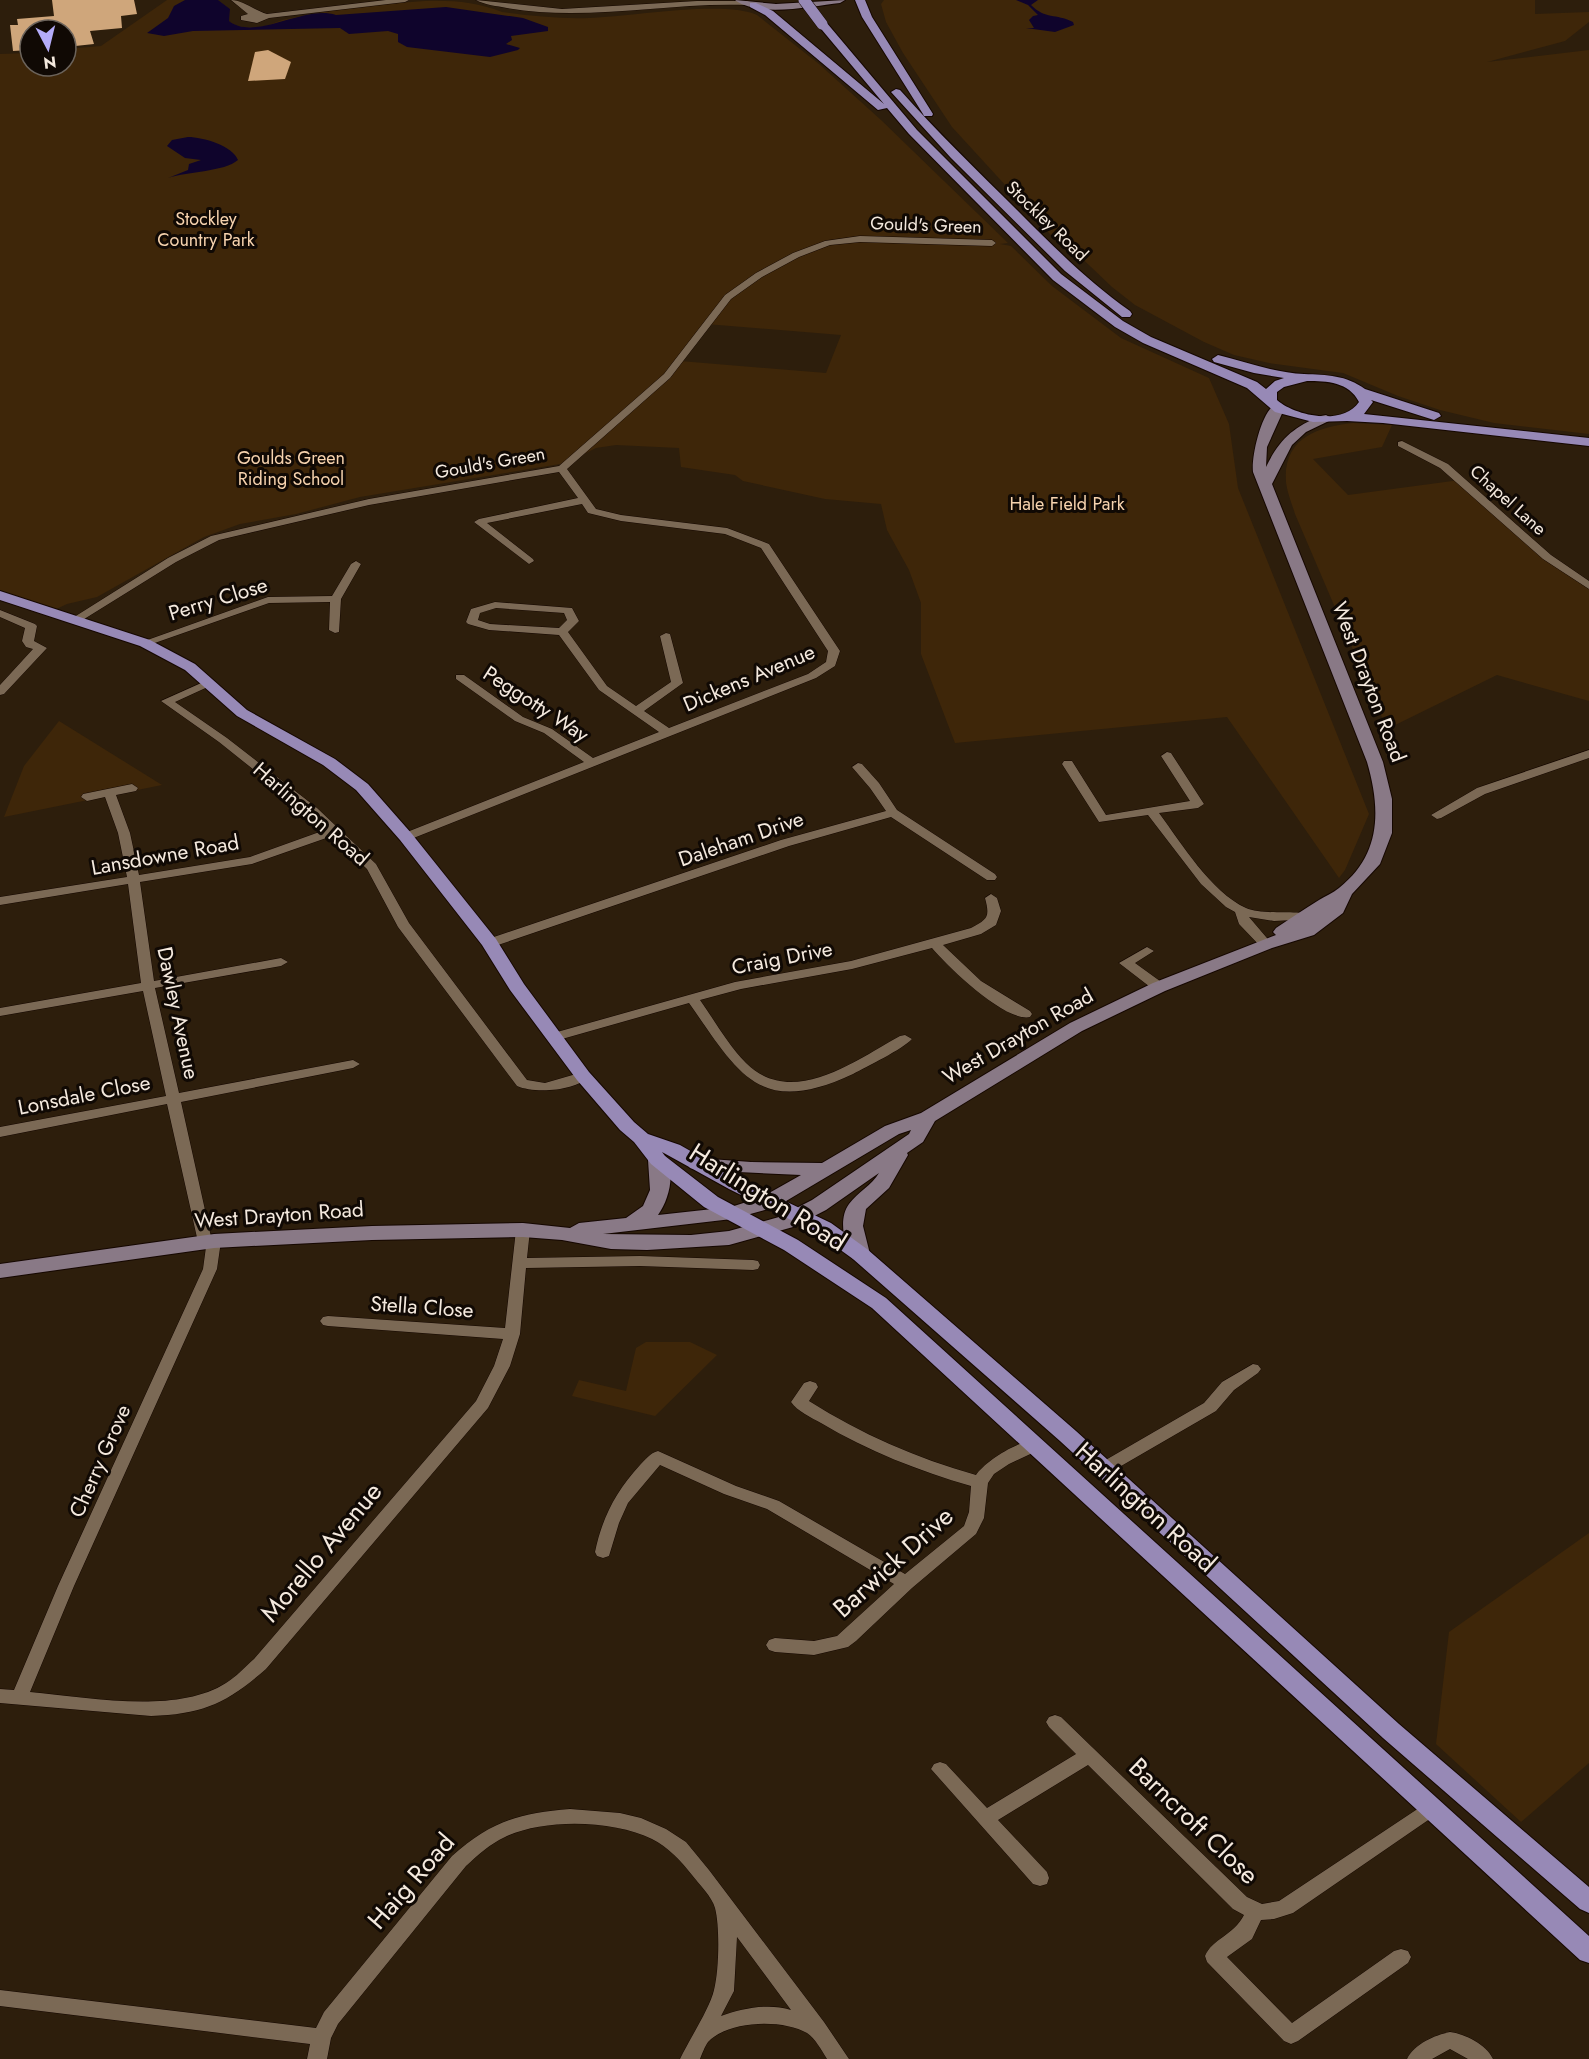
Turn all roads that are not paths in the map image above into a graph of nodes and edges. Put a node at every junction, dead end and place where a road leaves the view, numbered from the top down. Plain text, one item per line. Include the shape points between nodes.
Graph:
1 (235, 0) edge
2 (405, 0) edge
3 (480, 0) edge
4 (513, 0) edge
5 (651, 0) edge
6 (804, 0) edge
7 (818, 0) edge
8 (840, 0) edge
9 (860, 0) edge
10 (747, 3) edge
11 (851, 40) dead end
12 (888, 83) dead end
13 (913, 132) junction
14 (950, 150) junction
15 (992, 243) dead end
16 (1310, 377) junction
17 (1361, 392) junction
18 (1274, 403) junction
19 (1346, 417) junction
20 (1326, 419) junction
21 (1484, 430) junction
22 (1589, 442) edge
23 (1402, 444) dead end
24 (562, 468) junction
25 (1266, 482) junction
26 (585, 500) junction
27 (529, 561) dead end
28 (356, 564) dead end
29 (1589, 586) edge
30 (0, 595) edge
31 (336, 599) junction
32 (0, 613) edge
33 (77, 619) junction
34 (335, 630) dead end
35 (562, 632) junction
36 (666, 636) dead end
37 (145, 643) junction
38 (460, 677) dead end
39 (208, 682) junction
40 (0, 692) edge
41 (636, 711) junction
42 (668, 734) junction
43 (1589, 753) edge
44 (1167, 756) dead end
45 (592, 763) junction
46 (1068, 764) dead end
47 (858, 766) dead end
48 (132, 788) dead end
49 (109, 792) junction
50 (87, 797) dead end
51 (1151, 812) junction
52 (893, 813) junction
53 (1437, 815) dead end
54 (333, 831) junction
55 (406, 837) junction
56 (992, 877) dead end
57 (134, 881) junction
58 (1344, 894) junction
59 (991, 898) dead end
60 (0, 901) edge
61 (1241, 911) junction
62 (1307, 916) junction
63 (490, 943) junction
64 (935, 944) junction
65 (1266, 944) junction
66 (1147, 951) dead end
67 (281, 962) dead end
68 (148, 985) junction
69 (1159, 987) junction
70 (692, 998) junction
71 (0, 1012) edge
72 (1025, 1014) dead end
73 (555, 1037) junction
74 (905, 1039) dead end
75 (353, 1064) dead end
76 (583, 1076) junction
77 (175, 1099) junction
78 (928, 1117) junction
79 (0, 1132) edge
80 (641, 1138) junction
81 (902, 1148) junction
82 (658, 1160) junction
83 (697, 1164) junction
84 (824, 1169) junction
85 (769, 1202) junction
86 (732, 1213) junction
87 (801, 1216) junction
88 (632, 1224) junction
89 (523, 1230) junction
90 (764, 1230) junction
91 (562, 1233) junction
92 (210, 1242) junction
93 (860, 1254) junction
94 (519, 1263) junction
95 (753, 1265) dead end
96 (0, 1271) edge
97 (328, 1321) dead end
98 (512, 1334) junction
99 (1253, 1369) dead end
100 (810, 1387) dead end
101 (1035, 1445) junction
102 (1103, 1468) junction
103 (980, 1482) junction
104 (603, 1552) dead end
105 (906, 1583) junction
106 (775, 1645) dead end
107 (0, 1696) edge
108 (19, 1698) junction
109 (1055, 1722) dead end
110 (1089, 1755) junction
111 (940, 1769) dead end
112 (1431, 1809) junction
113 (985, 1818) junction
114 (1040, 1878) dead end
115 (1589, 1902) edge
116 (724, 1904) junction
117 (1255, 1913) junction
118 (1589, 1952) edge
119 (1401, 1957) dead end
120 (0, 1998) edge
121 (817, 2028) junction
122 (701, 2036) junction
123 (321, 2037) junction
124 (317, 2059) edge
125 (690, 2059) edge
126 (839, 2059) edge
127 (1417, 2059) edge
128 (1483, 2059) edge

1 - 2 street via 252,14 244,18 257,21 267,16
3 - 10 street via 553,12 709,0
4 - 5 street via 559,5
6 - 13 main road, Stockley Road, bridge
7 - 11 main road
8 - 10 main road via 780,6
9 - 14 main road
10 - 13 main road via 769,13
12 - 14 main road, Stockley Road
13 - 18 main road, Stockley Road via 1057,277 1096,309 1147,340 1244,381
14 - 16 main road, Stockley Road via 1082,280 1132,318 1222,360 1268,372
15 - 24 street, Gould's Green via 860,239 828,243 796,255 728,297 667,375
16 - 17 main road, Stockley Road via 1339,381
16 - 18 main road via 1278,384 1271,391
17 - 19 main road via 1365,406
17 - 21 main road
18 - 20 main road, Stockley Road via 1299,416
18 - 25 main road, West Drayton Road via 1259,448 1258,461
19 - 20 main road, Stockley Road
19 - 21 main road
20 - 25 main road via 1288,438
21 - 22 main road
23 - 29 street, Chapel Lane via 1444,466 1547,557
24 - 26 street, Dickens Avenue
24 - 33 street, Gould's Green via 369,502 215,538
25 - 58 main road, West Drayton Road via 1386,794 1386,819 1377,854
26 - 27 street via 479,522
26 - 42 street, Dickens Avenue via 592,511 727,531 765,546 834,651 831,664 812,676
28 - 31 street
30 - 33 main road, Harlington Road
31 - 34 street
31 - 37 street, Perry Close via 268,600
32 - 40 street via 31,626 28,641 41,648
33 - 37 main road, Harlington Road
35 - 35 street via 573,621 568,610 495,605 475,611 472,622 489,627
35 - 41 street via 603,688
36 - 41 street via 677,683
37 - 39 main road, Harlington Road via 190,667
38 - 45 street, Peggotty Way
39 - 54 street, Harlington Road via 167,701 223,740
39 - 55 main road, Harlington Road via 242,713 329,762 362,787
41 - 42 street
42 - 45 street, Dickens Avenue
43 - 53 street via 1480,791
44 - 51 street via 1198,804
45 - 55 street, Dickens Avenue
46 - 51 street via 1103,819
47 - 52 street
48 - 49 street
49 - 50 street
49 - 57 street, Dawley Avenue via 124,833
51 - 61 street via 1196,870
52 - 56 street
52 - 63 street, Daleham Drive via 785,843
54 - 57 street, Lansdowne Road via 252,860
54 - 76 street, Harlington Road via 372,867 404,924 522,1083 544,1088
55 - 63 main road, Harlington Road
57 - 60 street, Lansdowne Road
57 - 68 street, Dawley Avenue
58 - 62 main road, West Drayton Road
58 - 65 main road, West Drayton Road via 1327,919 1308,931
59 - 64 street, Craig Drive via 995,911 991,922
61 - 62 street via 1269,917
61 - 65 street via 1244,921
62 - 65 main road, West Drayton Road
63 - 73 main road, Harlington Road via 516,986
64 - 70 street, Craig Drive
64 - 72 street via 968,981
65 - 69 main road, West Drayton Road
66 - 69 street via 1126,963
67 - 68 street
68 - 71 street
68 - 77 street, Dawley Avenue
69 - 78 main road, West Drayton Road via 1076,1027
70 - 73 street, Craig Drive
70 - 74 street via 745,1070 776,1086 822,1083
73 - 76 main road, Harlington Road
75 - 77 street, Lonsdale Close
76 - 80 main road, Harlington Road
77 - 79 street, Lonsdale Close
77 - 92 street, Dawley Avenue
78 - 81 main road, West Drayton Road via 916,1138
78 - 84 main road, West Drayton Road via 892,1130
80 - 82 main road, Harlington Road
80 - 83 main road, Harlington Road via 673,1149
81 - 87 main road, West Drayton Road
81 - 93 main road, West Drayton Road via 882,1184 857,1207 853,1226
82 - 86 main road, Harlington Road
82 - 88 main road via 658,1200 651,1212
83 - 84 main road, West Drayton Road
83 - 85 main road, Harlington Road
84 - 85 main road, West Drayton Road
85 - 86 main road, West Drayton Road
85 - 87 main road, Harlington Road
86 - 88 main road, West Drayton Road
86 - 90 main road, Harlington Road
87 - 90 main road, West Drayton Road
87 - 93 main road, Harlington Road
88 - 91 main road, West Drayton Road
89 - 91 main road, West Drayton Road
89 - 92 main road, West Drayton Road
89 - 94 street, Morello Avenue
90 - 91 main road, West Drayton Road via 729,1238 647,1243 611,1242
90 - 101 main road, Harlington Road via 879,1303
92 - 96 main road, West Drayton Road
92 - 108 street, Cherry Grove via 210,1269
93 - 102 main road, Harlington Road
94 - 95 street via 640,1261
94 - 98 street, Morello Avenue
97 - 98 street, Stella Close
98 - 108 street, Morello Avenue via 502,1366 482,1404 260,1664 232,1688 177,1708
99 - 102 street via 1228,1386 1200,1414
100 - 103 street via 799,1402 820,1417 896,1455
101 - 103 street via 992,1468
101 - 112 main road, Harlington Road
102 - 115 main road, Harlington Road via 1391,1731
103 - 105 street, Barwick Drive via 979,1508 970,1530
104 - 105 street via 617,1505 658,1457 773,1505
105 - 106 street, Barwick Drive via 842,1642 814,1648
107 - 108 street, Morello Avenue
109 - 110 street, Barncroft Close
110 - 113 street
110 - 117 street, Barncroft Close via 1240,1903
111 - 113 street
112 - 117 street, Barncroft Close via 1286,1907
112 - 118 main road, Harlington Road
113 - 114 street
116 - 121 street, Haig Road
116 - 122 street via 728,1937 724,1991
116 - 123 street, Haig Road via 681,1849 659,1833 599,1817 571,1816 541,1819 509,1829 484,1839 459,1861 331,2018
117 - 119 street via 1245,1933 1214,1956 1292,2035
120 - 123 street
121 - 122 street via 778,2015 717,2024
121 - 126 street, Haig Road
122 - 125 street
123 - 124 street, Haig Road
127 - 128 street via 1450,2040 1460,2042

